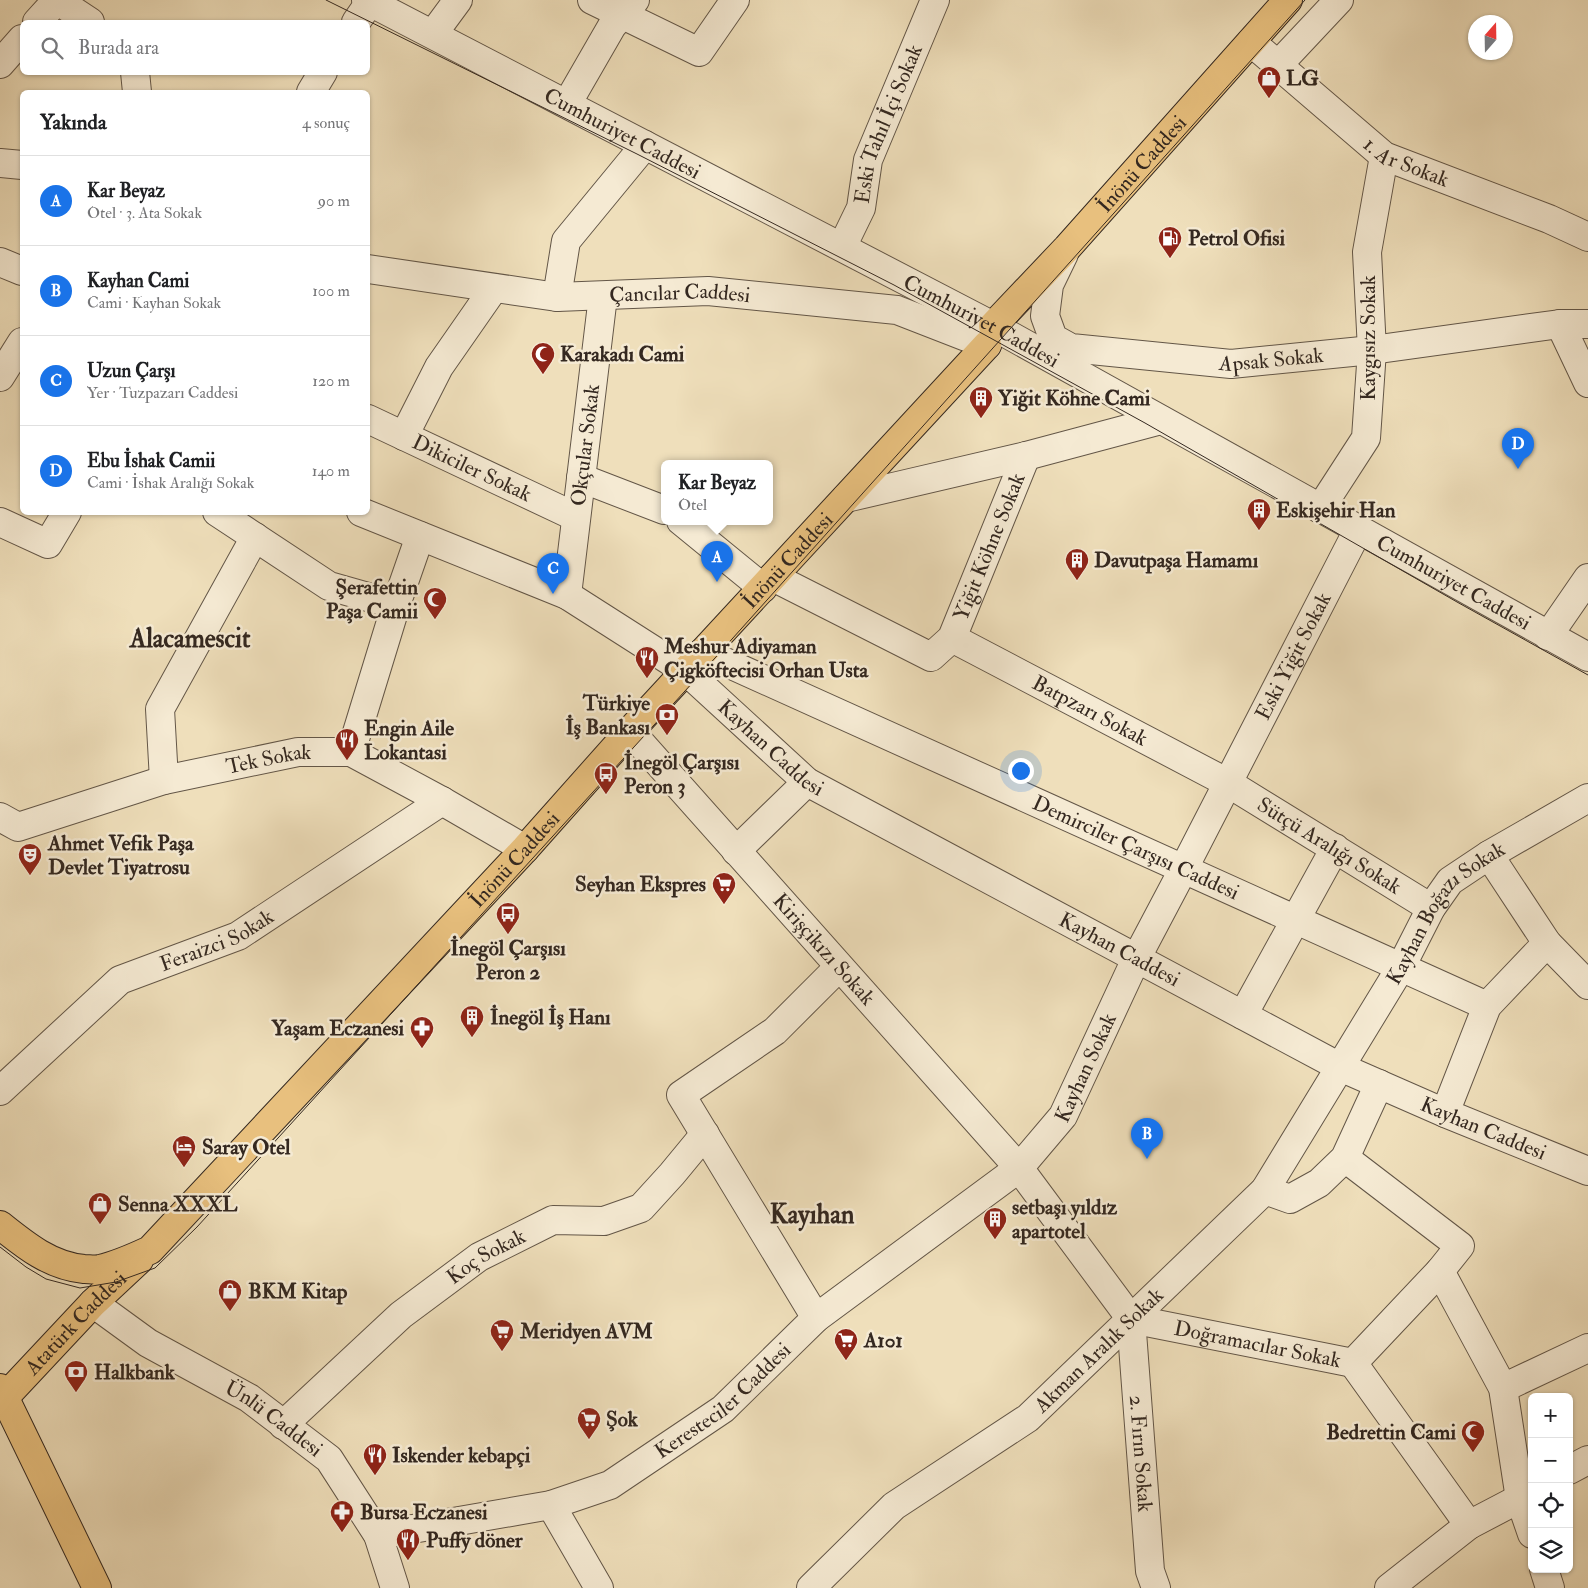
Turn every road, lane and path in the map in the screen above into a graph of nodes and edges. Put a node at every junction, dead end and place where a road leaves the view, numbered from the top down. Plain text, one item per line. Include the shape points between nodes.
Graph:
1 (57, 0) edge
2 (458, 0) edge
3 (592, 0) edge
4 (735, 0) edge
5 (935, 0) edge
6 (1339, 0) edge
7 (1282, 2) edge
8 (364, 8) edge
9 (628, 8) edge
10 (39, 20) edge
11 (87, 20) edge
12 (432, 34) junction
13 (20, 40) edge
14 (1251, 42) junction
15 (0, 64) edge
16 (1278, 65) junction
17 (135, 75) edge
18 (321, 75) edge
19 (137, 90) edge
20 (312, 90) edge
21 (567, 104) junction
22 (645, 145) junction
23 (1384, 156) junction
24 (0, 163) edge
25 (20, 165) edge
26 (1588, 236) edge
27 (842, 247) junction
28 (1067, 248) junction
29 (0, 262) edge
30 (370, 269) edge
31 (20, 270) edge
32 (494, 288) junction
33 (603, 296) junction
34 (557, 297) junction
35 (1560, 324) junction
36 (1588, 324) edge
37 (990, 336) junction
38 (20, 345) edge
39 (1372, 350) junction
40 (0, 377) edge
41 (1588, 383) edge
42 (370, 420) edge
43 (1161, 420) junction
44 (404, 436) junction
45 (1026, 456) junction
46 (580, 478) junction
47 (846, 498) junction
48 (661, 509) edge
49 (1320, 509) junction
50 (65, 515) edge
51 (222, 515) edge
52 (368, 515) edge
53 (576, 517) junction
54 (0, 522) edge
55 (687, 525) edge
56 (1358, 530) junction
57 (420, 536) junction
58 (255, 537) junction
59 (1588, 578) edge
60 (768, 582) junction
61 (567, 595) junction
62 (396, 605) junction
63 (1548, 636) junction
64 (952, 638) junction
65 (1588, 657) edge
66 (694, 662) junction
67 (630, 731) junction
68 (351, 752) junction
69 (164, 780) junction
70 (807, 782) junction
71 (1228, 783) junction
72 (1588, 798) edge
73 (442, 801) junction
74 (0, 817) edge
75 (1335, 848) junction
76 (525, 849) junction
77 (736, 851) junction
78 (1490, 855) junction
79 (1183, 870) junction
80 (1431, 908) junction
81 (1296, 920) junction
82 (1547, 942) junction
83 (1136, 959) junction
84 (839, 967) junction
85 (1401, 967) junction
86 (1588, 984) edge
87 (1487, 1006) junction
88 (1243, 1015) junction
89 (1340, 1067) junction
90 (1379, 1084) junction
91 (0, 1091) edge
92 (1445, 1113) junction
93 (705, 1134) junction
94 (1345, 1158) junction
95 (1019, 1168) junction
96 (1588, 1171) edge
97 (1265, 1190) junction
98 (0, 1225) edge
99 (150, 1250) junction
100 (1440, 1271) junction
101 (94, 1304) junction
102 (816, 1318) junction
103 (1131, 1319) junction
104 (1588, 1348) edge
105 (1353, 1363) junction
106 (1503, 1388) junction
107 (2, 1393) edge
108 (283, 1425) junction
109 (1588, 1460) edge
110 (1573, 1468) edge
111 (1526, 1495) edge
112 (551, 1506) junction
113 (1469, 1525) junction
114 (1531, 1528) edge
115 (378, 1535) junction
116 (1545, 1573) edge
117 (97, 1588) edge
118 (395, 1588) edge
119 (599, 1588) edge
120 (811, 1588) edge
121 (1156, 1588) edge
122 (1389, 1588) edge
123 (1550, 1588) edge

1 - 10 street
1 - 11 street
2 - 12 street
3 - 9 street
4 - 9 street via 699,52
5 - 27 street, Eski Tahıl İçi Sokak via 868,160 860,208
6 - 16 street
7 - 14 main road, İnönü Caddesi
8 - 12 street, Cumhuriyet Caddesi
9 - 21 street via 612,26
12 - 21 street, Cumhuriyet Caddesi
13 - 15 street
14 - 16 street, 1. Ar Sokak
14 - 28 main road, İnönü Caddesi
16 - 23 street, 1. Ar Sokak
17 - 19 street
18 - 20 street
21 - 22 street, Cumhuriyet Caddesi
22 - 27 street, Cumhuriyet Caddesi
22 - 34 street via 566,241
23 - 26 street, 1. Ar Sokak
23 - 39 street, Kaygısız Sokak via 1367,252
24 - 25 street
27 - 37 street, Cumhuriyet Caddesi
28 - 37 main road, İnönü Caddesi
28 - 39 street, Apsak Sokak via 1049,285 1045,316 1054,338 1071,348 1231,364
29 - 31 street
30 - 32 street, Çancılar Caddesi
32 - 34 street, Çancılar Caddesi
32 - 44 street via 439,367
33 - 34 street, Çancılar Caddesi
33 - 37 street, Çancılar Caddesi via 708,291 897,310
33 - 46 street, Okçular Sokak
35 - 36 street, Apsak Sokak
35 - 39 street, Apsak Sokak
35 - 41 street
37 - 43 street, Cumhuriyet Caddesi
37 - 47 main road, İnönü Caddesi
38 - 40 street
39 - 49 street, Kaygısız Sokak via 1366,438
42 - 44 street, Dikiciler Sokak
43 - 45 street
43 - 49 street, Cumhuriyet Caddesi
44 - 53 street, Dikiciler Sokak
45 - 47 street
45 - 64 street, Yiğit Köhne Sokak
46 - 48 street
46 - 53 street, Okçular Sokak
47 - 60 main road, İnönü Caddesi
49 - 56 street, Cumhuriyet Caddesi
50 - 54 street via 48,544
51 - 58 street
52 - 57 street
53 - 61 street, Okçular Sokak
55 - 60 street
56 - 63 street, Cumhuriyet Caddesi
56 - 71 street, Eski Yiğit Sokak
57 - 61 street
57 - 62 street
58 - 62 street via 329,586
58 - 69 street via 160,709
59 - 63 street
60 - 64 street via 931,657
60 - 66 main road, İnönü Caddesi
61 - 66 street
62 - 68 street
63 - 65 street, Cumhuriyet Caddesi
64 - 71 street, Batpzarı Sokak
66 - 67 main road, İnönü Caddesi
66 - 70 street, Kayhan Caddesi
66 - 79 street, Demirciler Çarşısı Caddesi
67 - 76 main road, İnönü Caddesi
67 - 77 street, Kirişçikızı Sokak
68 - 69 street, Tek Sokak via 298,752
68 - 73 street, Tek Sokak
69 - 74 street, Tek Sokak via 18,827
70 - 77 street
70 - 83 street, Kayhan Caddesi
71 - 75 street, Sütçü Aralığı Sokak
71 - 79 street, Eski Yiğit Sokak
72 - 78 street, Kayhan Boğazı Sokak
73 - 76 street, Tek Sokak
73 - 91 street, Feraizci Sokak via 238,936 120,980
75 - 80 street, Sütçü Aralığı Sokak
75 - 81 street
76 - 99 main road, İnönü Caddesi
77 - 84 street, Kirişçikızı Sokak
78 - 80 street, Kayhan Boğazı Sokak via 1450,881
78 - 82 street
79 - 81 street, Demirciler Çarşısı Caddesi
79 - 83 street, Kayhan Sokak
80 - 85 street, Kayhan Boğazı Sokak
81 - 85 street, Demirciler Çarşısı Caddesi
81 - 88 street
82 - 86 street
82 - 87 street
83 - 88 street, Kayhan Caddesi
83 - 95 street, Kayhan Sokak via 1063,1116
84 - 93 street via 775,1031 681,1095
84 - 95 street, Kirişçikızı Sokak
85 - 87 street, Demirciler Çarşısı Caddesi
85 - 89 street, Kayhan Boğazı Sokak
87 - 92 street
88 - 89 street, Kayhan Caddesi
89 - 90 street, Kayhan Caddesi
89 - 97 street, Akman Aralık Sokak
90 - 92 street, Kayhan Caddesi
90 - 94 street
92 - 96 street, Kayhan Caddesi
93 - 102 street
93 - 108 street, Koç Sokak via 641,1208 604,1221 553,1220 479,1257 401,1315
94 - 97 street via 1319,1183 1290,1199
94 - 100 street via 1460,1246
95 - 102 street, Keresteciler Caddesi
95 - 103 street, Kirişçikızı Sokak
97 - 103 street, Akman Aralık Sokak
98 - 99 main road, İnönü Caddesi via 52,1261 69,1268 98,1270
99 - 101 main road, Atatürk Caddesi
100 - 105 street
100 - 106 street
101 - 107 main road, Atatürk Caddesi
101 - 108 street, Ünlü Caddesi via 148,1343 249,1398
102 - 112 street, Keresteciler Caddesi via 723,1409 610,1485
103 - 105 street, Doğramacılar Sokak
103 - 120 street, Akman Aralık Sokak via 1028,1418 894,1506
103 - 121 street, 2. Fırın Sokak via 1150,1571
104 - 106 street
105 - 113 street
106 - 111 street
107 - 117 main road, Atatürk Caddesi
108 - 115 street, Ünlü Caddesi via 329,1459
109 - 110 street
111 - 113 street
111 - 114 street
112 - 115 street, Keresteciler Caddesi
112 - 119 street
113 - 122 street
115 - 118 street, Ünlü Caddesi
116 - 123 street

